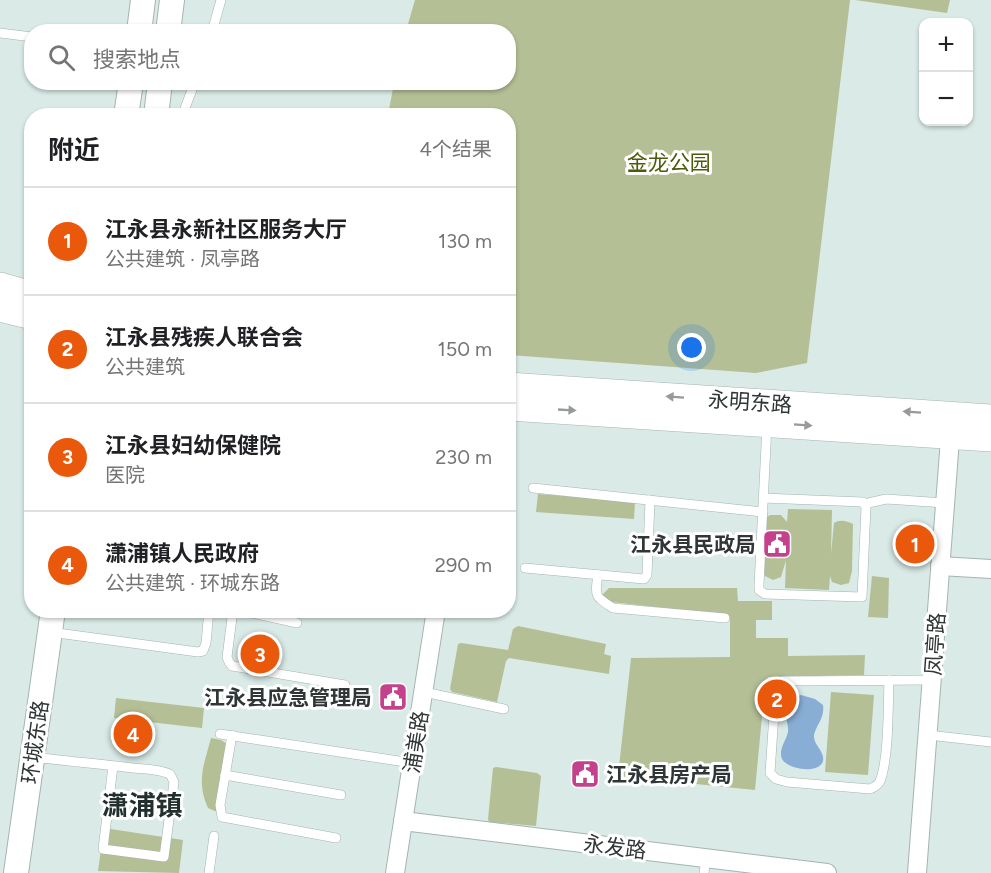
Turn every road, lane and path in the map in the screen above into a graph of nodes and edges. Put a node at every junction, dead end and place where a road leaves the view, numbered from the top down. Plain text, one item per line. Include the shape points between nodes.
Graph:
1 (143, 0) edge
2 (172, 0) edge
3 (221, 0) edge
4 (140, 24) edge
5 (169, 24) edge
6 (214, 24) edge
7 (0, 33) edge
8 (24, 37) edge
9 (130, 90) edge
10 (159, 90) edge
11 (192, 90) edge
12 (127, 108) edge
13 (157, 108) edge
14 (185, 108) edge
15 (0, 286) edge
16 (24, 293) edge
17 (0, 308) edge
18 (24, 314) edge
19 (516, 387) edge
20 (516, 407) edge
21 (991, 418) edge
22 (768, 423) junction
23 (951, 425) junction
24 (991, 438) edge
25 (533, 488) dead end
26 (763, 498) junction
27 (650, 500) junction
28 (945, 503) junction
29 (864, 504) junction
30 (763, 512) junction
31 (940, 566) junction
32 (525, 568) dead end
33 (991, 569) edge
34 (598, 575) junction
35 (208, 618) edge
36 (231, 618) edge
37 (275, 618) edge
38 (435, 618) edge
39 (725, 618) dead end
40 (52, 621) edge
41 (297, 623) dead end
42 (889, 680) junction
43 (932, 680) junction
44 (345, 685) dead end
45 (423, 692) junction
46 (504, 709) dead end
47 (220, 734) dead end
48 (232, 735) junction
49 (928, 735) junction
50 (991, 742) edge
51 (33, 758) junction
52 (412, 763) junction
53 (113, 766) junction
54 (225, 775) junction
55 (341, 795) dead end
56 (403, 821) junction
57 (214, 836) dead end
58 (336, 838) dead end
59 (705, 866) edge
60 (16, 873) edge
61 (209, 873) edge
62 (395, 873) edge
63 (827, 873) edge
64 (917, 873) edge

1 - 4 main road
2 - 5 main road
3 - 6 lane
7 - 8 lane
9 - 12 main road
10 - 13 main road
11 - 14 lane
15 - 16 main road
17 - 18 main road
23 -> 19 main road, 永明东路
20 -> 22 main road, 永明东路
21 - 23 main road, 永明东路
22 -> 23 main road, 永明东路
22 - 26 lane
23 - 24 main road, 永明东路
23 - 28 street, 凤亭路
25 - 27 lane
26 - 29 lane
26 - 30 lane
27 - 30 lane
27 - 34 lane via 647,575 644,579
28 - 29 lane via 886,499
28 - 31 street, 凤亭路
29 - 30 lane via 862,597 760,592
31 - 33 street
31 - 43 street, 凤亭路
32 - 34 lane
34 - 39 lane via 596,596 613,608
35 - 40 lane via 206,643 203,651 198,652
36 - 44 lane via 227,657 232,666
37 - 41 lane
38 - 45 street, 浦美路
40 - 51 main road, 环城东路
42 - 42 lane via 776,684 770,773 787,782 875,787 880,783 884,766
42 - 43 lane
43 - 49 street, 凤亭路
45 - 46 lane
45 - 52 street, 浦美路
47 - 48 lane
48 - 52 lane
48 - 54 lane
49 - 50 lane
49 - 64 street, 凤亭路
51 - 53 lane
51 - 60 main road, 环城东路
52 - 56 street, 浦美路
53 - 53 lane via 167,772 173,777 164,857 103,849
54 - 55 lane
54 - 58 lane via 222,817
56 - 59 street, 永发路
56 - 62 street, 浦美路
57 - 61 lane
59 - 63 street, 永发路

